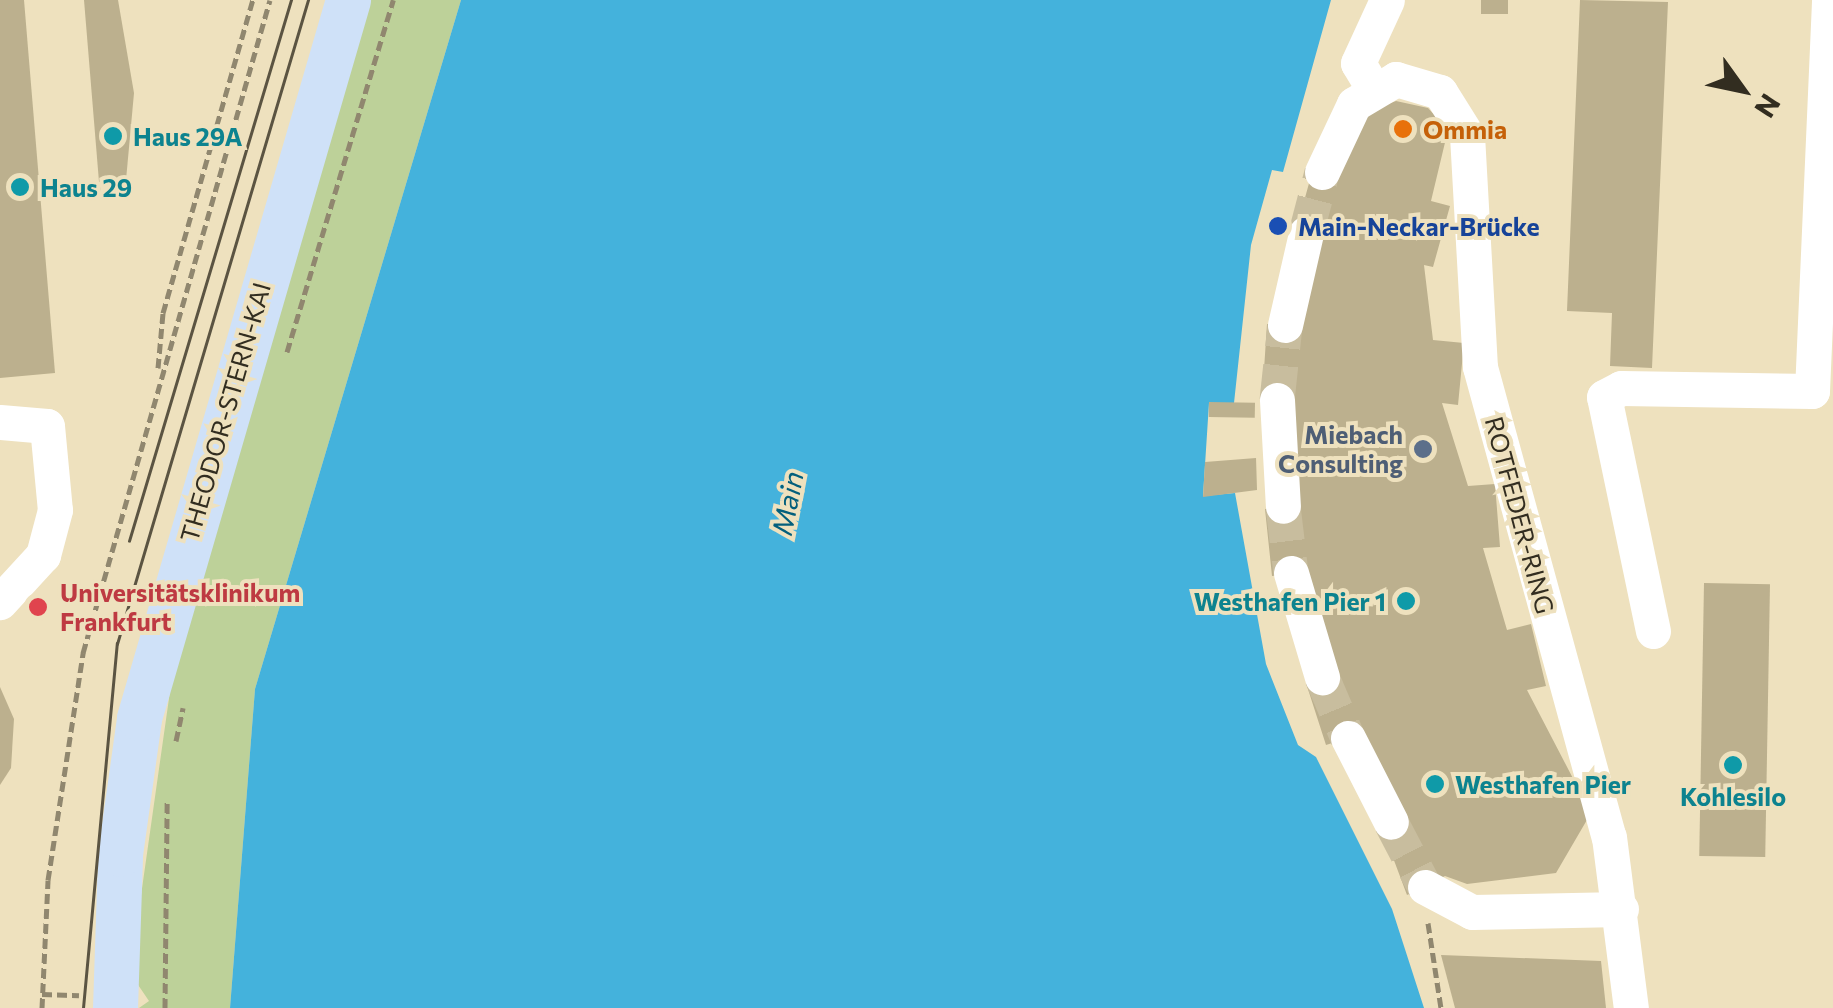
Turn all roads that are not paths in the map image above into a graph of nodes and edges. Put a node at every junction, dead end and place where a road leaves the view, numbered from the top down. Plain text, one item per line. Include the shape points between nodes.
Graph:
1 (348, 0) edge
2 (1387, 0) edge
3 (1828, 0) edge
4 (1373, 88) junction
5 (1322, 172) tunnel mouth
6 (1306, 233) tunnel mouth
7 (1285, 325) tunnel mouth
8 (1277, 400) tunnel mouth
9 (0, 422) edge
10 (1283, 506) tunnel mouth
11 (1291, 573) tunnel mouth
12 (0, 602) edge
13 (1653, 631) dead end
14 (1322, 677) tunnel mouth
15 (1348, 738) tunnel mouth
16 (1391, 822) tunnel mouth
17 (1426, 887) tunnel mouth
18 (1620, 909) junction
19 (111, 1004) edge
20 (1631, 1008) edge

1 - 19 main road, THEODOR-STERN-KAI via 138,718 120,854
2 - 4 street via 1358,62
3 - 13 street via 1812,391 1621,388 1604,398
4 - 5 street via 1354,104
4 - 18 street, ROTFEDER-RING via 1396,79 1440,92 1467,135 1480,367 1609,837
6 - 7 street
8 - 10 street
9 - 12 street via 48,426 56,510 44,556
11 - 14 street
15 - 16 street
17 - 18 street via 1472,912
18 - 20 street, ROTFEDER-RING

